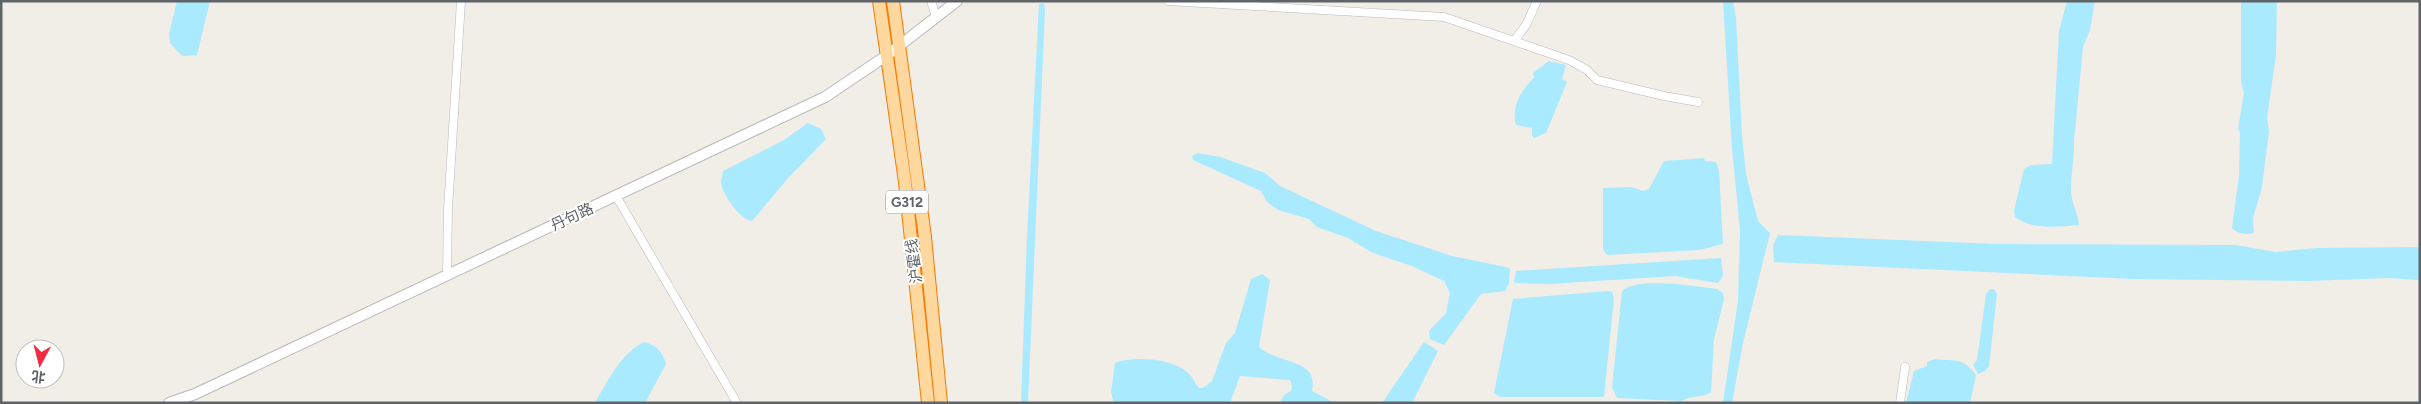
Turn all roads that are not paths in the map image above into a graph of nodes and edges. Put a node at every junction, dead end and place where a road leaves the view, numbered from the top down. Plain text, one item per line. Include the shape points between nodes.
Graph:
1 (461, 1) edge
2 (879, 1) edge
3 (893, 1) edge
4 (931, 1) edge
5 (957, 1) edge
6 (1168, 1) edge
7 (1537, 1) edge
8 (936, 17) junction
9 (1514, 41) junction
10 (898, 45) junction
11 (886, 56) junction
12 (1698, 102) dead end
13 (616, 196) junction
14 (447, 275) junction
15 (1905, 367) dead end
16 (169, 403) edge
17 (737, 403) edge
18 (928, 403) edge
19 (941, 403) edge
20 (1900, 403) edge

1 - 14 street
2 - 11 highway, 沪霍线 / G312
3 - 10 highway, 沪霍线 / G312
4 - 8 street
5 - 8 street, 丹句路
6 - 9 street via 1444,16
7 - 9 street
8 - 10 street, 丹句路
9 - 12 street via 1569,60 1597,80
10 - 11 street, 丹句路
10 - 19 highway, 沪霍线 / G312 via 925,237
11 - 13 street, 丹句路 via 825,97
11 - 18 highway, 沪霍线 / G312 via 905,182
13 - 14 street, 丹句路
13 - 17 street
14 - 16 street, 丹句路 via 195,394
15 - 20 street

